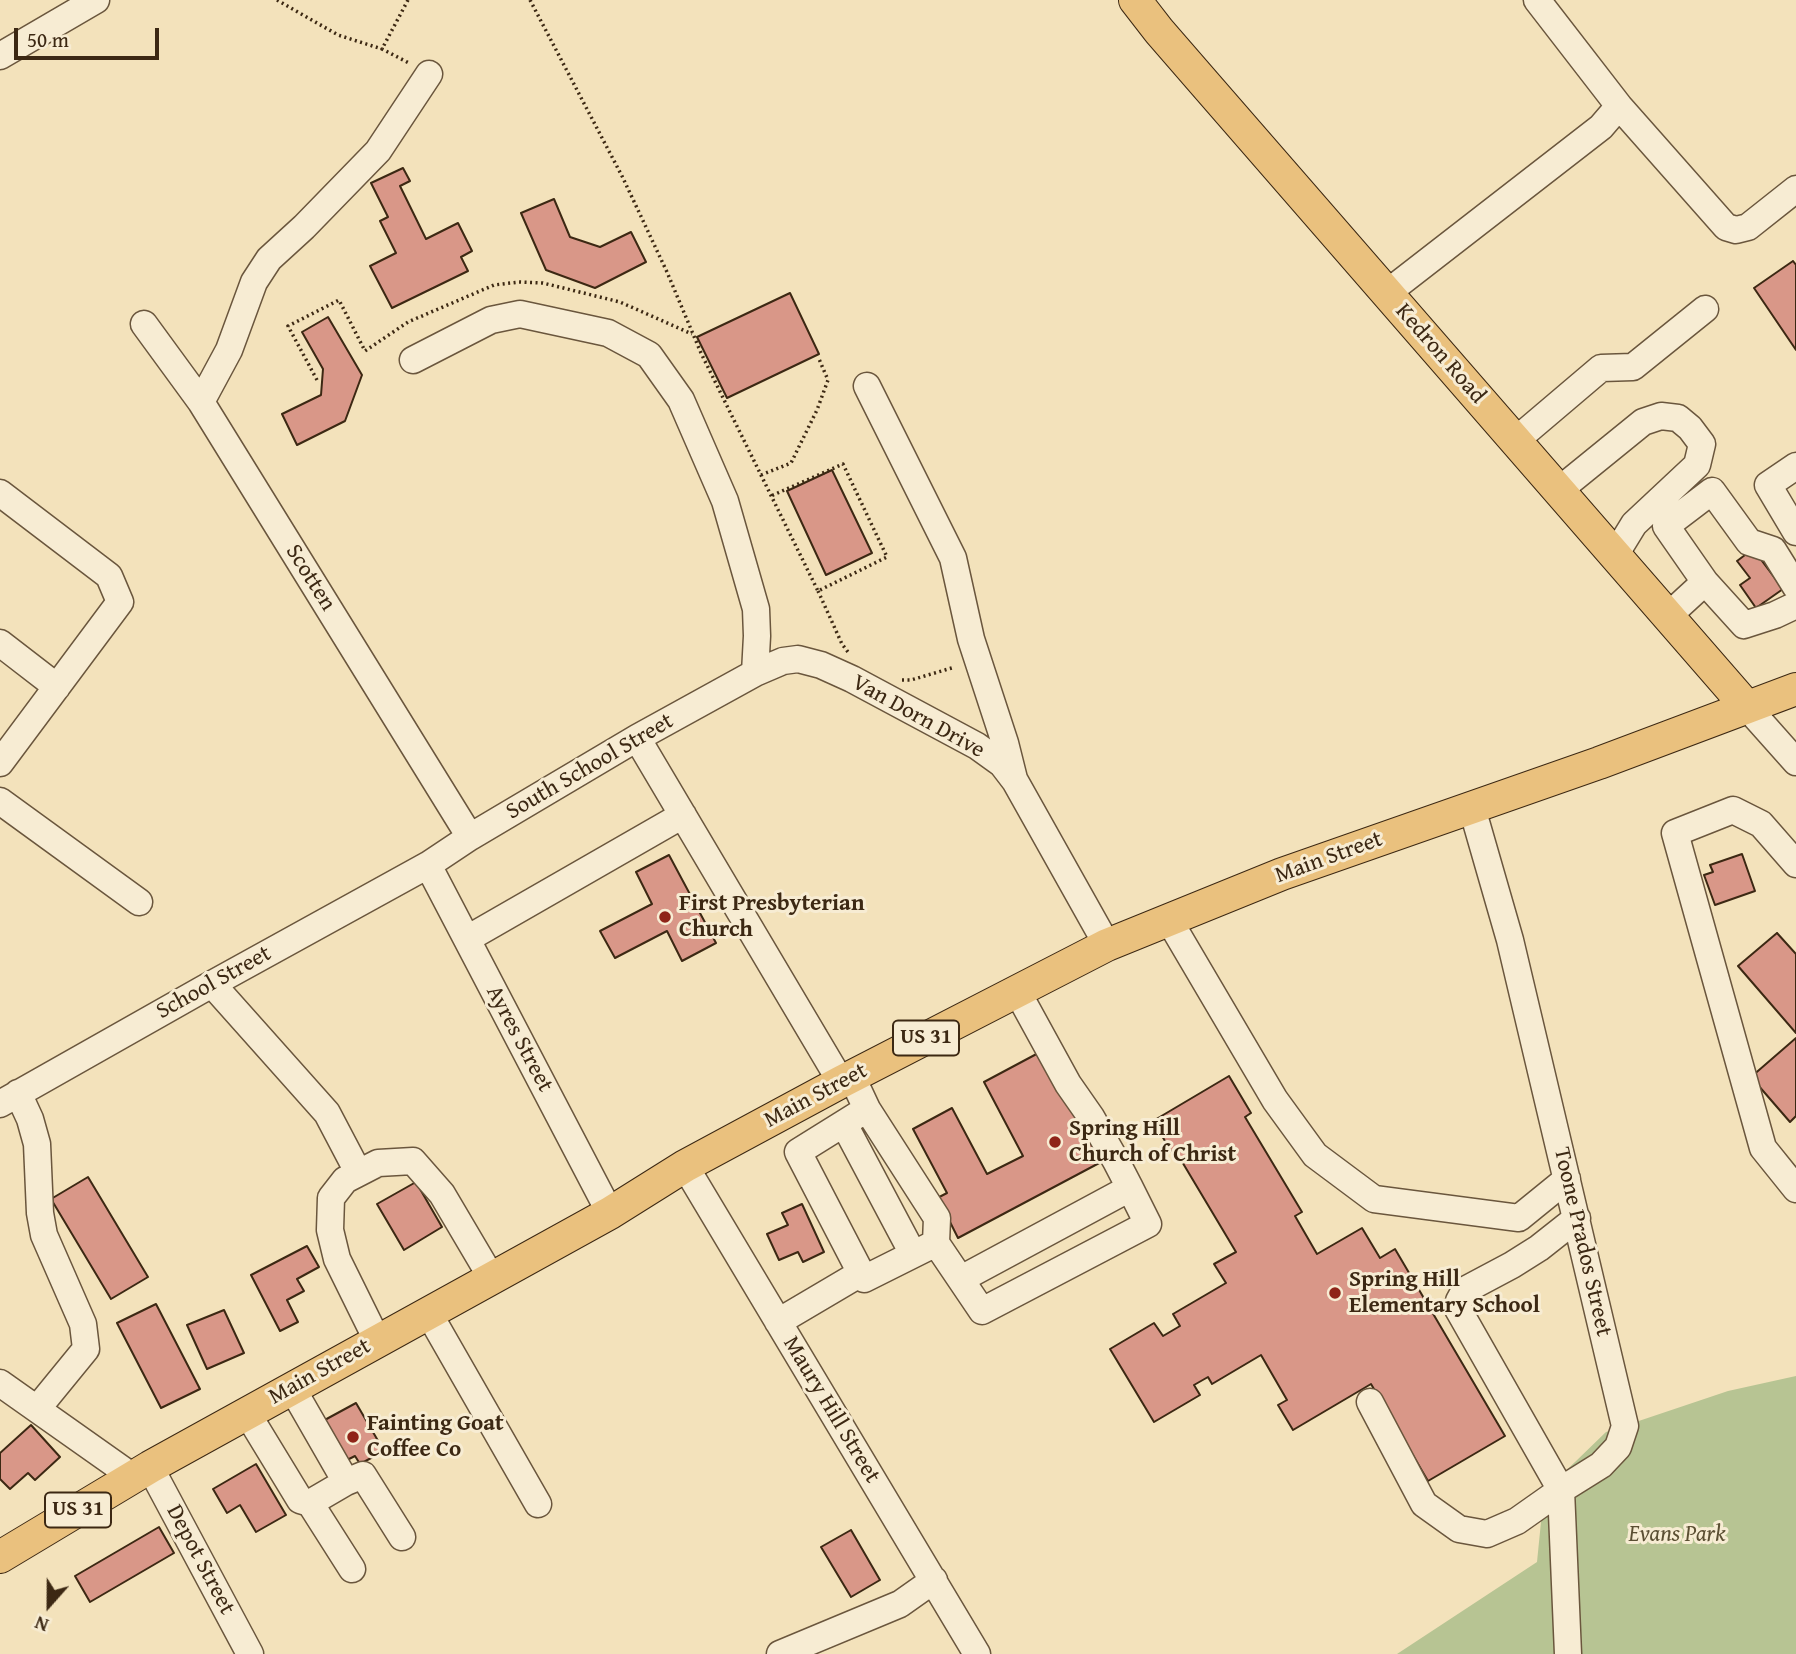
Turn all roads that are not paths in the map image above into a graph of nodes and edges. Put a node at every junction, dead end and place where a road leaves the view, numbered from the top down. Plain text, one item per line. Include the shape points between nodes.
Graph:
1 (96, 0) edge
2 (1135, 0) edge
3 (1537, 0) edge
4 (0, 56) edge
5 (429, 74) road end
6 (1619, 106) junction
7 (1796, 189) edge
8 (1387, 293) junction
9 (1704, 309) dead end
10 (144, 324) dead end
11 (413, 360) dead end
12 (867, 386) dead end
13 (201, 402) junction
14 (1515, 441) junction
15 (1796, 466) edge
16 (1558, 491) junction
17 (0, 493) edge
18 (1796, 532) edge
19 (1615, 555) junction
20 (1705, 582) junction
21 (1796, 587) edge
22 (1796, 605) edge
23 (1668, 617) junction
24 (0, 643) edge
25 (755, 673) junction
26 (57, 687) junction
27 (1796, 689) edge
28 (1747, 707) junction
29 (637, 738) junction
30 (1796, 762) edge
31 (0, 763) edge
32 (1015, 781) junction
33 (0, 801) edge
34 (1472, 808) junction
35 (683, 816) junction
36 (470, 837) junction
37 (1796, 863) edge
38 (428, 865) junction
39 (138, 902) dead end
40 (1169, 920) junction
41 (467, 939) junction
42 (1107, 945) junction
43 (212, 984) junction
44 (1017, 991) junction
45 (846, 1079) junction
46 (9, 1099) edge
47 (867, 1110) junction
48 (844, 1124) junction
49 (685, 1166) junction
50 (358, 1172) junction
51 (1567, 1178) junction
52 (1130, 1188) junction
53 (1796, 1189) edge
54 (610, 1213) junction
55 (1577, 1218) junction
56 (925, 1249) junction
57 (861, 1273) junction
58 (491, 1278) junction
59 (961, 1279) junction
60 (428, 1312) junction
61 (778, 1322) junction
62 (377, 1340) junction
63 (0, 1383) edge
64 (292, 1388) junction
65 (1370, 1402) dead end
66 (37, 1409) junction
67 (247, 1413) junction
68 (142, 1472) junction
69 (346, 1482) junction
70 (1561, 1490) junction
71 (310, 1503) junction
72 (538, 1504) dead end
73 (402, 1536) dead end
74 (0, 1557) edge
75 (352, 1569) dead end
76 (934, 1580) junction
77 (250, 1654) edge
78 (780, 1654) edge
79 (977, 1654) edge
80 (1568, 1654) edge

1 - 4 street
2 - 8 main road, Kedron Road
3 - 6 street
5 - 13 street via 379,151 269,259 254,282 229,350
6 - 7 street via 1726,227 1748,227
6 - 8 street via 1601,127
8 - 14 main road, Kedron Road
9 - 14 street via 1633,367 1601,368
10 - 13 street, Scotten
11 - 25 street via 491,320 520,314 608,333 649,355 681,400 725,501 756,609
12 - 32 street via 953,558 971,639
13 - 36 street, Scotten
14 - 16 main road, Kedron Road
15 - 18 street via 1768,485
16 - 19 main road, Kedron Road
16 - 19 street via 1643,422 1661,416 1678,418 1690,428 1702,444 1697,465 1634,524
17 - 26 street via 109,576 120,602
19 - 23 main road, Kedron Road
20 - 21 street via 1666,527 1712,491 1749,542 1773,550
20 - 22 street via 1744,625
20 - 23 street
23 - 28 main road, Kedron Road
24 - 26 street
25 - 29 street, South School Street
25 - 32 street, Van Dorn Drive via 798,659 821,665 976,746 1002,764
26 - 31 street
27 - 28 main road, Main Street / US 31
28 - 30 street
28 - 34 main road, Main Street / US 31
29 - 35 street
29 - 36 street, South School Street
32 - 42 street, Van Dorn Drive
33 - 39 street
34 - 40 main road, Main Street / US 31 via 1282,874
34 - 51 street, Toone Prados Street via 1510,940
35 - 41 street
35 - 45 street
36 - 38 street, South School Street
37 - 53 street via 1761,824 1733,810 1675,833 1763,1148
38 - 41 street, Ayres Street
38 - 43 street, School Street
40 - 42 main road, Main Street / US 31
40 - 51 street via 1275,1100 1315,1155 1374,1199 1519,1218
41 - 54 street, Ayres Street
42 - 44 main road, Main Street / US 31
43 - 46 street, School Street
43 - 50 street via 327,1113
44 - 45 main road, Main Street / US 31
44 - 52 street
45 - 47 street
45 - 49 main road, Main Street / US 31
46 - 66 street via 30,1119 37,1144 44,1234 83,1324 86,1349
47 - 48 street
47 - 56 street via 937,1219
48 - 56 street
48 - 57 street via 798,1152
49 - 54 main road, Main Street / US 31
49 - 61 street, Maury Hill Street
50 - 58 street via 378,1163 413,1161 442,1194
50 - 62 street via 331,1198 330,1230 337,1259
51 - 55 street, Toone Prados Street
52 - 59 street
52 - 59 street via 1148,1224 982,1311
54 - 58 main road, Main Street / US 31
55 - 70 street, Toone Prados Street via 1625,1426 1618,1447 1601,1465
55 - 70 street via 1539,1248 1465,1290 1458,1309
56 - 57 street via 864,1279
56 - 59 street
57 - 61 street
58 - 60 main road, Main Street / US 31
60 - 62 main road, Main Street / US 31
60 - 72 street
61 - 76 street, Maury Hill Street
62 - 64 main road, Main Street / US 31
63 - 66 street
64 - 67 main road, Main Street / US 31
64 - 69 street
65 - 70 street, Toone Prados Street via 1424,1504 1459,1529 1488,1534 1517,1521
66 - 68 street
67 - 68 main road, Main Street / US 31
67 - 71 street via 300,1500
68 - 74 main road, Main Street / US 31
68 - 77 street, Depot Street
69 - 71 street
69 - 73 street via 363,1475
70 - 80 street
71 - 75 street
76 - 78 street via 900,1604
76 - 79 street, Maury Hill Street

